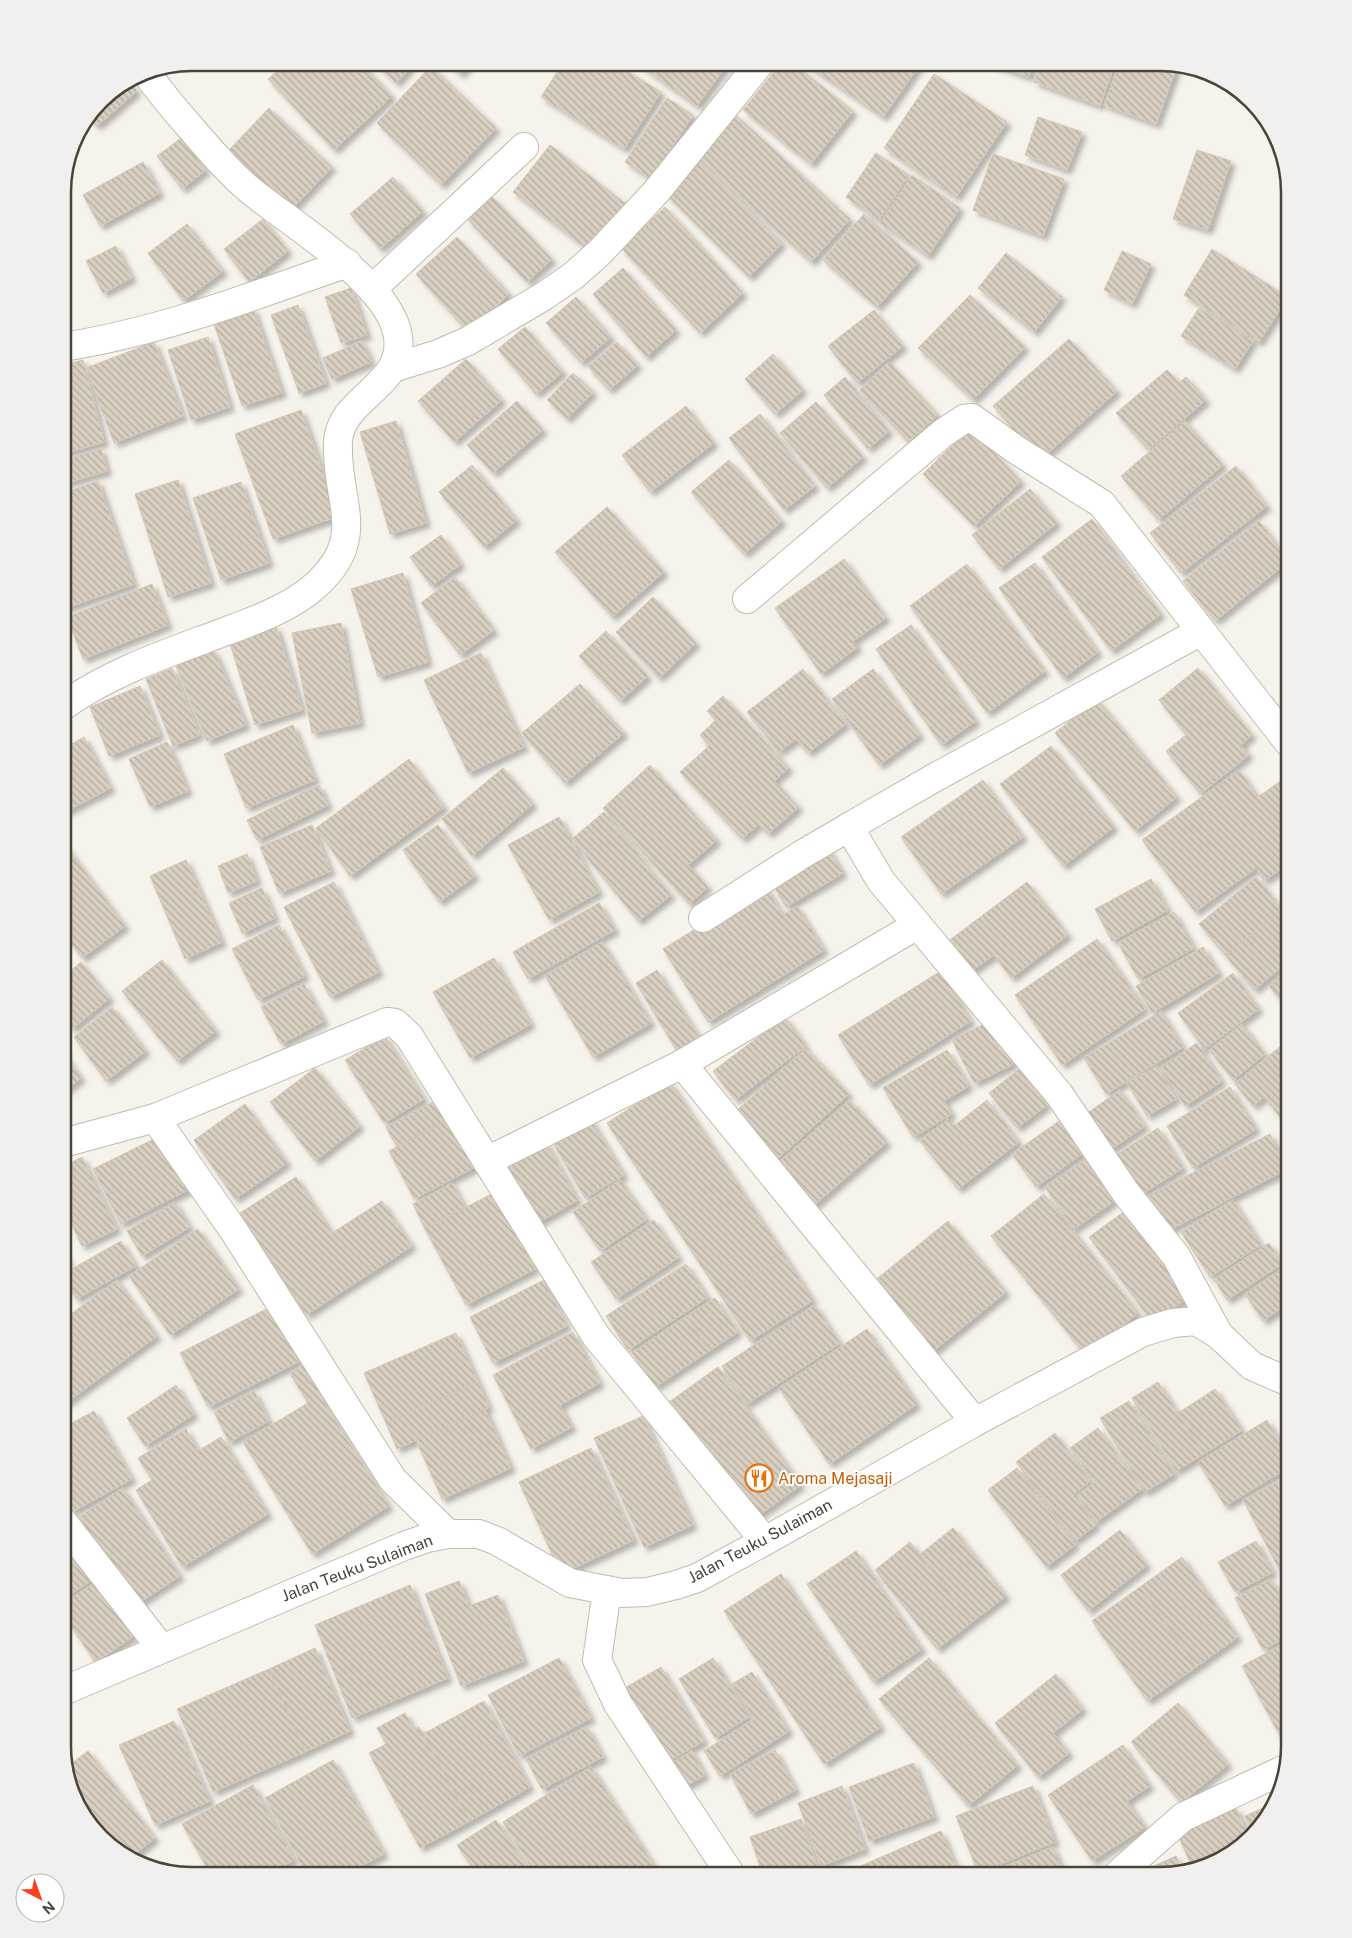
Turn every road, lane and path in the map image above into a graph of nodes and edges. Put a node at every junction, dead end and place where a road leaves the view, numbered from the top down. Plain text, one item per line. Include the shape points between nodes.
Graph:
1 (753, 72) edge
2 (150, 79) edge
3 (524, 147) dead end
4 (346, 264) junction
5 (372, 289) junction
6 (72, 346) edge
7 (393, 368) junction
8 (747, 599) dead end
9 (1201, 631) junction
10 (72, 700) edge
11 (1281, 731) edge
12 (849, 827) junction
13 (703, 918) dead end
14 (917, 925) junction
15 (682, 1064) junction
16 (155, 1118) junction
17 (71, 1141) edge
18 (487, 1161) junction
19 (1218, 1335) junction
20 (1281, 1379) edge
21 (975, 1422) junction
22 (71, 1534) edge
23 (448, 1534) junction
24 (765, 1541) junction
25 (607, 1590) junction
26 (161, 1648) junction
27 (71, 1687) edge
28 (1278, 1772) edge
29 (725, 1867) edge
30 (1127, 1867) edge

1 - 7 street via 656,192 600,252 572,276 468,341
2 - 4 street via 204,144 243,184
3 - 5 street
4 - 5 street
4 - 6 street via 197,314
5 - 7 street via 387,309 399,337
7 - 10 street via 342,424 337,452 346,541 331,569 315,586 285,607 105,679
8 - 9 street via 944,433 964,419 972,418 1102,504
9 - 11 street
9 - 12 street
12 - 13 street
12 - 14 street via 881,881
14 - 15 street
14 - 19 street via 1059,1094 1126,1193 1176,1256
15 - 18 street
15 - 21 street
16 - 17 street
16 - 18 street via 387,1022 394,1023 409,1036
16 - 23 street via 234,1231 393,1480
18 - 24 street via 596,1336
19 - 20 street, Jalan Teuku Sulaiman via 1252,1366
19 - 21 street, Jalan Teuku Sulaiman via 1196,1321 1144,1332
21 - 24 street, Jalan Teuku Sulaiman
22 - 26 street
23 - 25 street, Jalan Teuku Sulaiman via 479,1534 570,1583
23 - 26 street, Jalan Teuku Sulaiman via 404,1546
24 - 25 street, Jalan Teuku Sulaiman via 697,1578 676,1585 647,1592
25 - 29 street via 597,1660 618,1704
26 - 27 street, Jalan Teuku Sulaiman
28 - 30 street via 1183,1817

